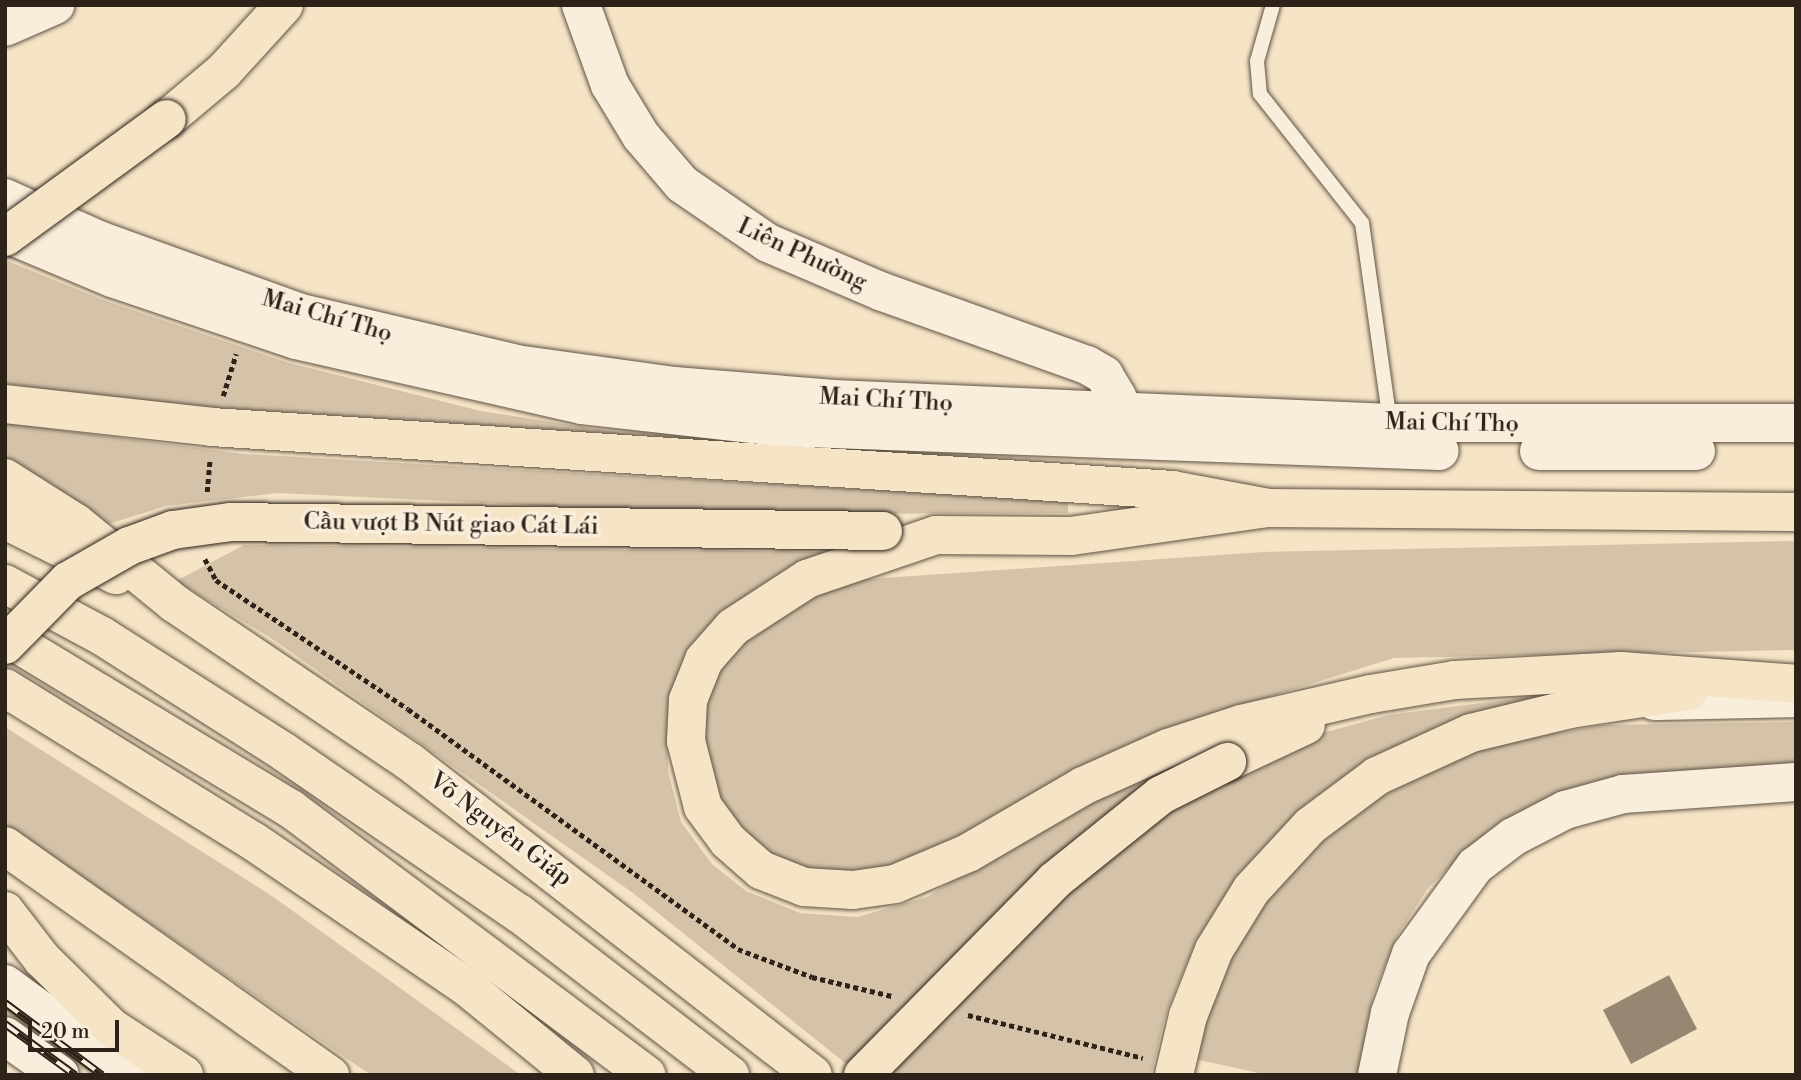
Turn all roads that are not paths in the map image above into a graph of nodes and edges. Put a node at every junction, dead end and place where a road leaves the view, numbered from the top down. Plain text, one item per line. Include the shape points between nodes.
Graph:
1 (55, 5) edge
2 (284, 5) edge
3 (582, 5) edge
4 (1273, 5) edge
5 (5, 27) edge
6 (5, 198) edge
7 (5, 235) edge
8 (1087, 365) junction
9 (5, 404) edge
10 (1213, 415) junction
11 (1796, 422) edge
12 (1390, 424) junction
13 (1118, 427) junction
14 (1796, 449) edge
15 (5, 478) edge
16 (1268, 508) junction
17 (1796, 512) edge
18 (5, 520) edge
19 (936, 534) junction
20 (17, 591) edge
21 (174, 603) junction
22 (5, 636) edge
23 (5, 645) edge
24 (1742, 681) junction
25 (5, 688) edge
26 (1793, 689) edge
27 (1371, 694) junction
28 (1631, 701) junction
29 (1796, 782) edge
30 (5, 846) edge
31 (5, 911) edge
32 (5, 947) edge
33 (5, 984) edge
34 (112, 1028) junction
35 (5, 1036) edge
36 (1163, 1067) edge
37 (60, 1075) edge
38 (129, 1075) edge
39 (184, 1075) edge
40 (330, 1075) edge
41 (575, 1075) edge
42 (646, 1075) edge
43 (730, 1075) edge
44 (813, 1075) edge
45 (863, 1075) edge
46 (1377, 1075) edge

1 - 5 main road
2 - 7 highway, bridge via 224,71 167,119
3 - 8 main road, Liên Phường via 610,85 641,136 682,184 727,220 880,291
4 - 12 lane via 1257,61 1260,94 1362,223
6 - 13 main road, Mai Chí Thọ via 110,244 300,313 516,364 674,386
7 - 13 main road, Mai Chí Thọ via 204,311 296,340 486,387 735,423
8 - 10 main road, Liên Phường
8 - 13 main road, Liên Phường via 1104,375
9 - 16 highway via 212,428 1172,490
10 - 12 main road, Mai Chí Thọ
10 - 13 main road, Mai Chí Thọ
11 - 12 main road, Mai Chí Thọ
13 - 14 main road, Mai Chí Thọ via 1393,450
15 - 21 highway, Võ Nguyên Giáp via 76,523
16 - 17 highway
16 - 19 highway, Cầu vượt B Nút giao Cát Lái via 1165,527 1072,536
18 - 21 highway, Võ Nguyên Giáp
19 - 23 highway, Cầu vượt B Nút giao Cát Lái, bridge via 231,522 173,530 130,546 68,581
19 - 27 highway via 807,579 733,627 704,660 688,700 691,774 704,807 722,833 761,870 804,887 853,890 895,884 968,853 1083,786 1168,748 1241,724
20 - 43 highway via 102,636 284,752 520,914
21 - 44 highway, Võ Nguyên Giáp via 410,762
22 - 42 highway via 291,809
24 - 26 highway
24 - 27 highway via 1621,671 1455,680
24 - 28 highway
25 - 41 highway via 253,841 467,987
26 - 28 main road
27 - 45 highway, bridge via 1161,795 1063,873
28 - 36 highway via 1471,733 1377,776 1310,827 1251,890 1214,950
29 - 46 main road via 1623,794 1566,810 1513,836 1475,866 1411,954 1390,1013
30 - 40 highway
31 - 34 highway via 42,959
32 - 34 highway
33 - 38 main road
34 - 39 highway
35 - 37 main road

